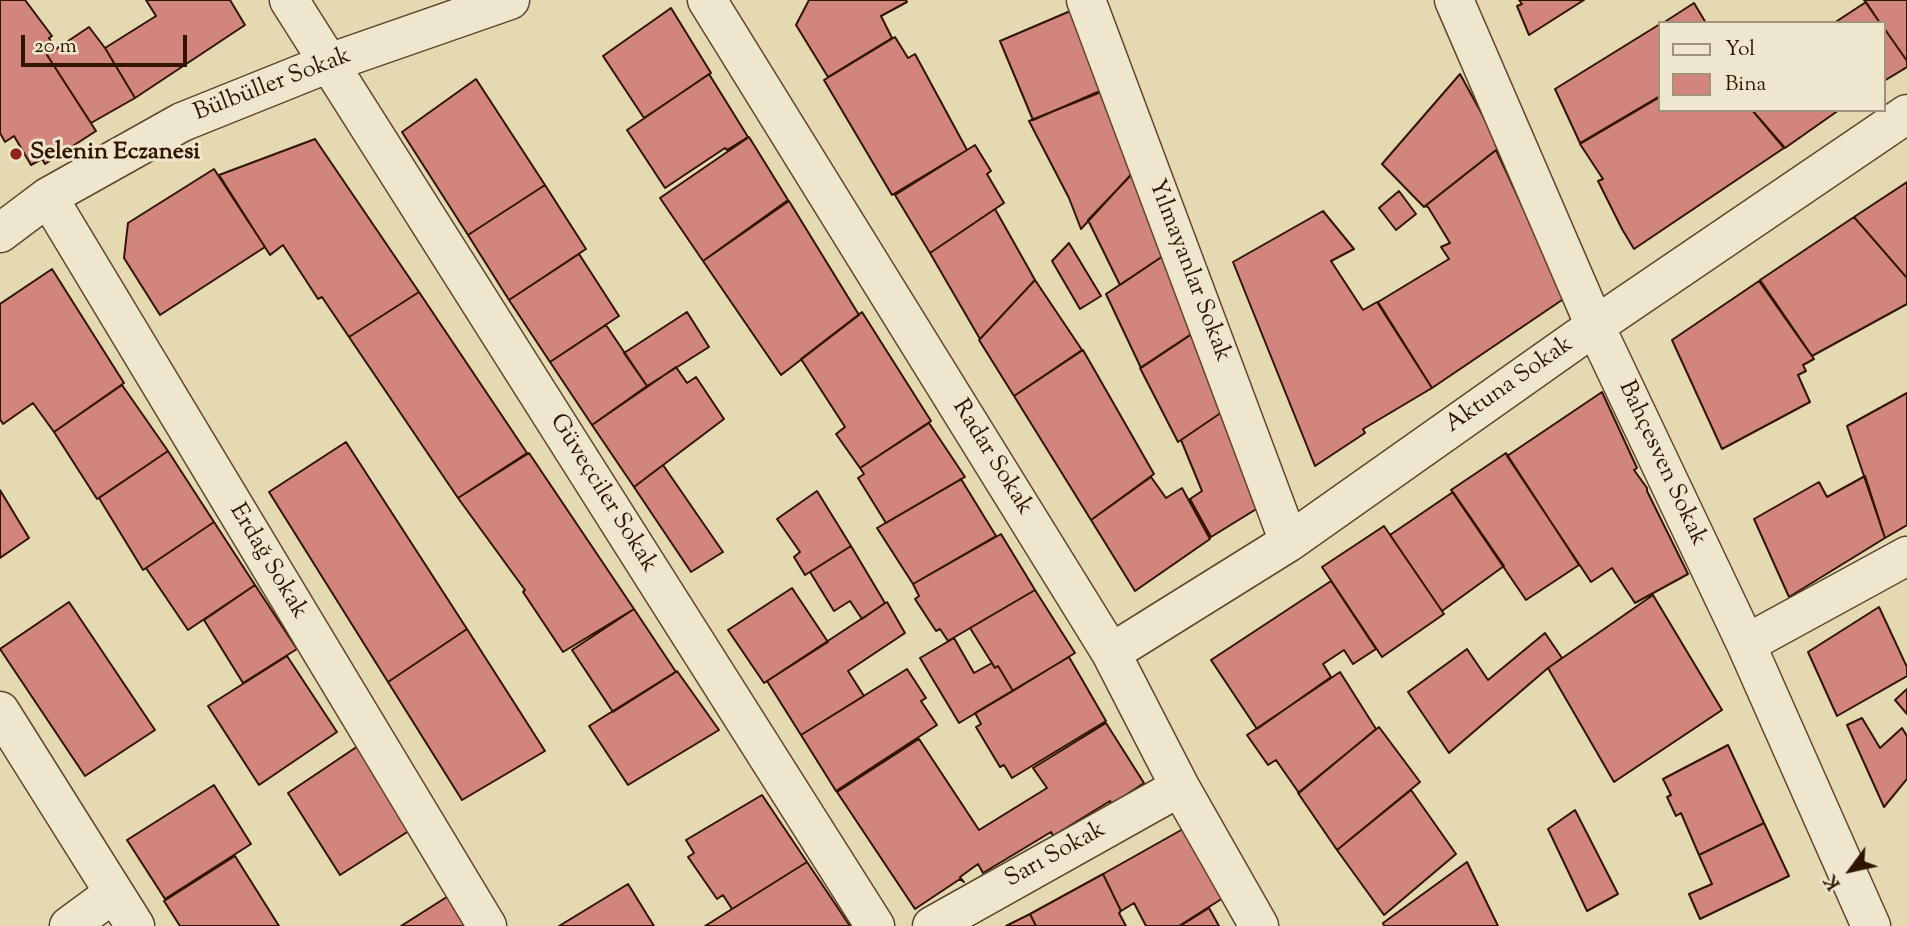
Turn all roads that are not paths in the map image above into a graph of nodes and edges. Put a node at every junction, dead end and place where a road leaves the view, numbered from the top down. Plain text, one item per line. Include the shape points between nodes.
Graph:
1 (289, 0) edge
2 (510, 0) edge
3 (707, 0) edge
4 (1086, 0) edge
5 (1454, 0) edge
6 (330, 63) junction
7 (1907, 114) edge
8 (48, 197) junction
9 (0, 233) edge
10 (1595, 326) junction
11 (1290, 542) junction
12 (1907, 556) edge
13 (1746, 644) junction
14 (1111, 653) junction
15 (0, 711) edge
16 (1180, 787) junction
17 (114, 893) junction
18 (69, 926) edge
19 (135, 926) edge
20 (487, 926) edge
21 (875, 926) edge
22 (932, 926) edge
23 (1258, 926) edge
24 (1871, 926) edge

1 - 6 street, Güveçciler Sokak
2 - 6 street, Bülbüller Sokak
3 - 14 street, Radar Sokak
4 - 11 street, Yılmayanlar Sokak
5 - 10 street, Bahçesven Sokak
6 - 8 street, Bülbüller Sokak via 182,122
6 - 21 street, Güveçciler Sokak
7 - 10 street, Aktuna Sokak
8 - 9 street, Bülbüller Sokak
8 - 20 street, Erdağ Sokak
10 - 11 street, Aktuna Sokak
10 - 13 street, Bahçesven Sokak
11 - 14 street, Aktuna Sokak
12 - 13 street
13 - 24 street, Bahçesven Sokak
14 - 16 street, Radar Sokak
15 - 17 street
16 - 22 street, Sarı Sokak
16 - 23 street, Radar Sokak
17 - 18 street
17 - 19 street

